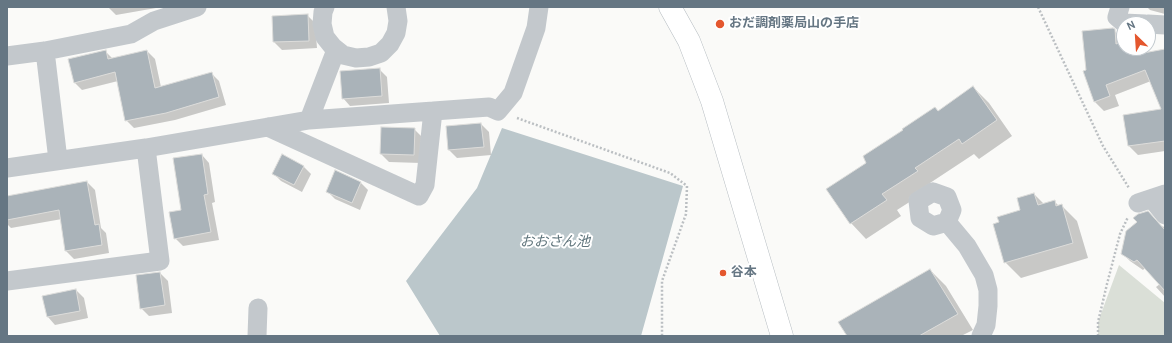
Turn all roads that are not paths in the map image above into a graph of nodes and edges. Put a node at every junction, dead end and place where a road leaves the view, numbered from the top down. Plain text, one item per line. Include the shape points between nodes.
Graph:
1 (197, 7) edge
2 (325, 7) edge
3 (396, 7) edge
4 (539, 7) edge
5 (670, 7) edge
6 (155, 14) edge
7 (336, 50) junction
8 (45, 51) junction
9 (7, 56) edge
10 (433, 111) junction
11 (309, 120) junction
12 (268, 127) junction
13 (146, 148) junction
14 (58, 160) junction
15 (7, 168) edge
16 (1151, 199) edge
17 (1165, 215) edge
18 (947, 222) dead end
19 (7, 280) edge
20 (258, 308) dead end
21 (257, 336) edge
22 (782, 336) edge
23 (981, 336) edge

1 - 6 street
2 - 7 street via 322,24 325,37
3 - 7 street via 396,33 390,44 381,52 369,57 356,58 343,55
4 - 10 street via 536,28 513,93 498,111 489,107
5 - 22 street via 689,41 712,101
6 - 8 street via 130,34
7 - 11 street
8 - 9 street
8 - 14 street
10 - 11 street
10 - 12 street via 425,185 419,196
11 - 12 street
12 - 13 street
13 - 14 street
13 - 19 street via 160,261
14 - 15 street
16 - 17 street
18 - 23 street via 967,246 984,275 988,290 988,306 986,325
20 - 21 street

